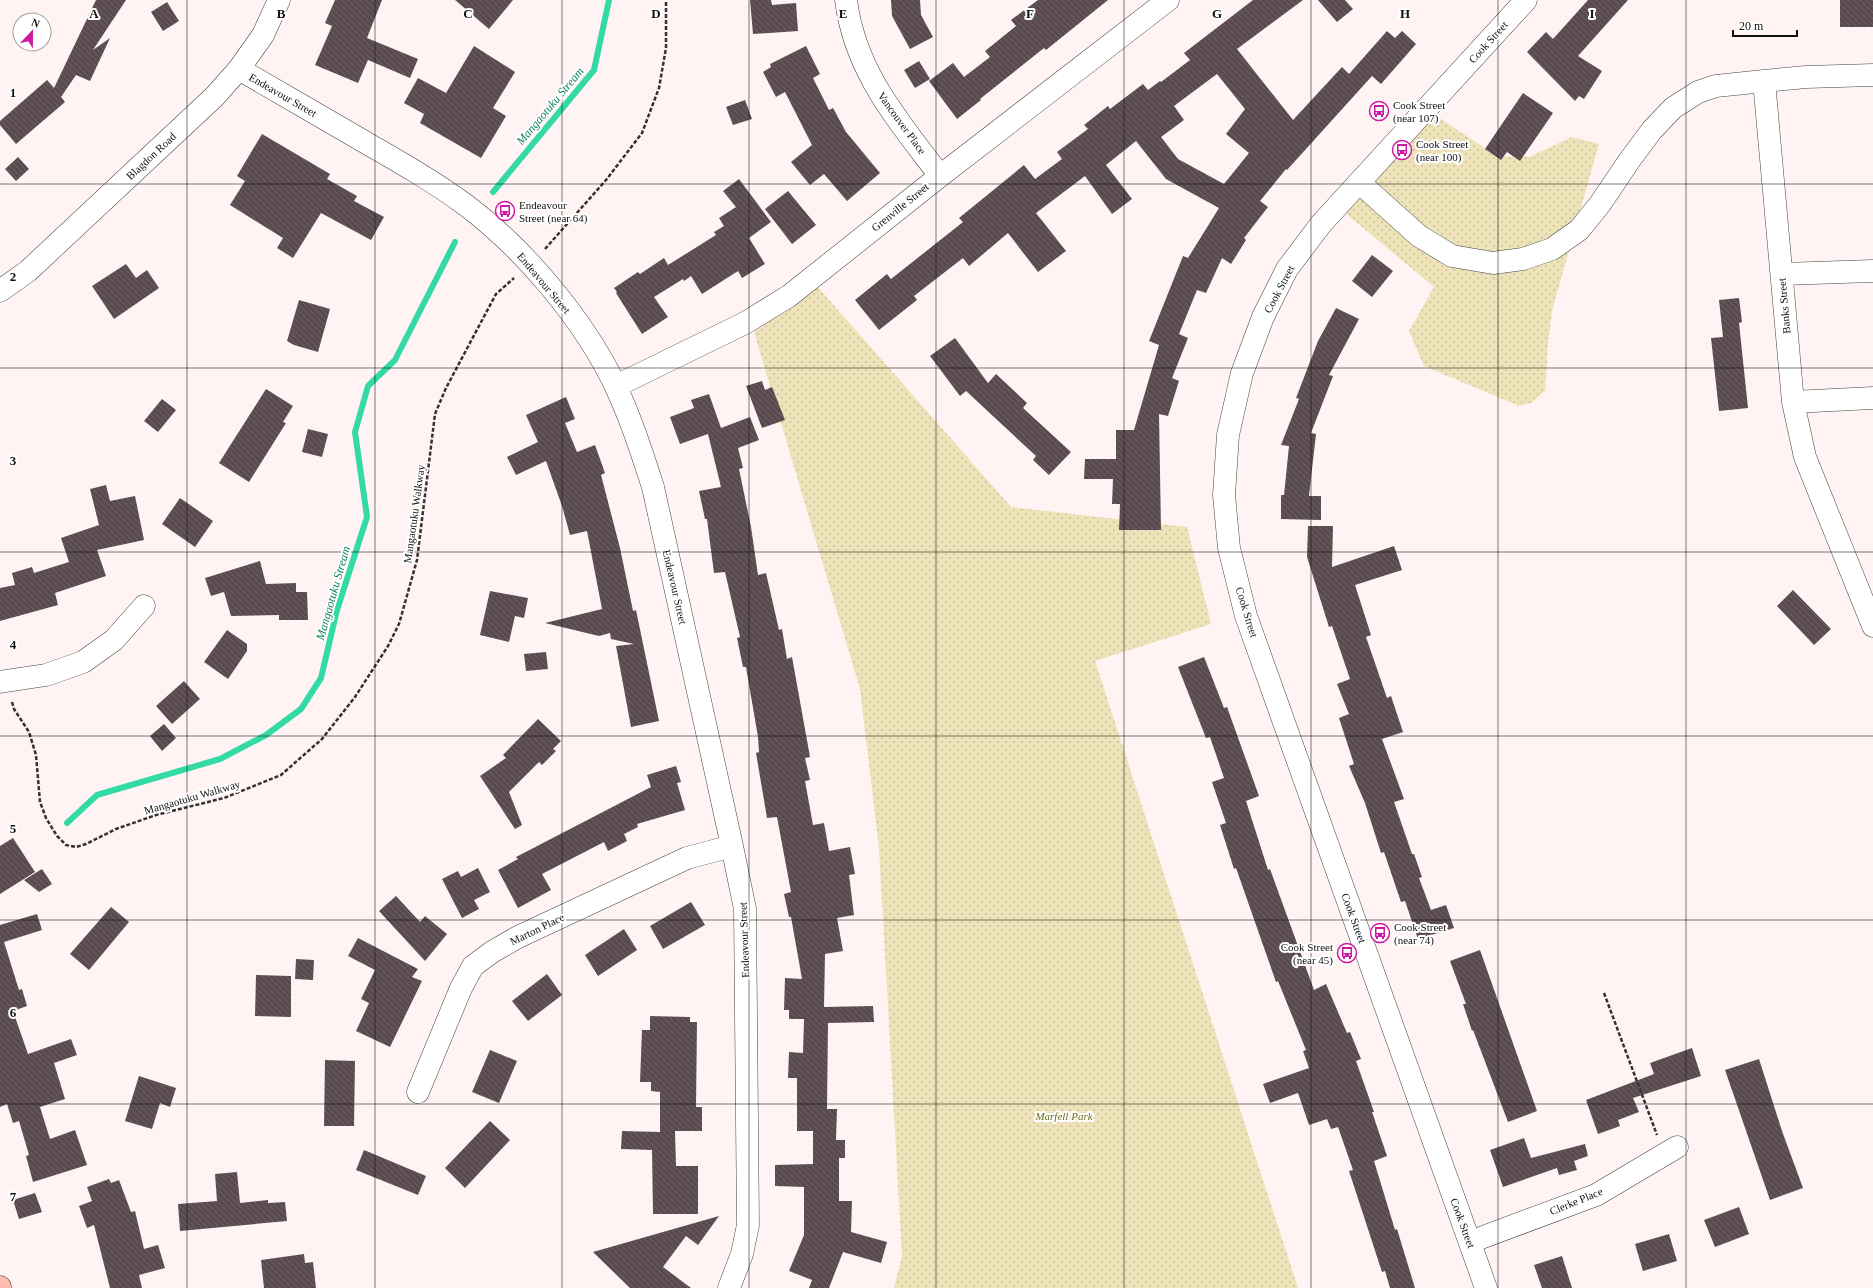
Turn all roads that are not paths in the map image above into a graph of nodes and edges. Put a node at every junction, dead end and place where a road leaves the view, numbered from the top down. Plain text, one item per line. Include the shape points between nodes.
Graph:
1 (279, 0) edge
2 (846, 0) edge
3 (1168, 0) edge
4 (1526, 0) edge
5 (239, 69) junction
6 (1873, 75) edge
7 (1764, 81) junction
8 (940, 176) junction
9 (1360, 183) junction
10 (1873, 271) edge
11 (1782, 274) junction
12 (0, 291) edge
13 (616, 386) junction
14 (1873, 398) edge
15 (1793, 402) junction
16 (144, 606) dead end
17 (1873, 626) edge
18 (4, 681) edge
19 (732, 846) junction
20 (418, 1092) dead end
21 (1671, 1150) road end
22 (1470, 1242) junction
23 (729, 1288) edge
24 (1486, 1288) edge

1 - 5 street, Blagdon Road via 263,35
2 - 8 street, Vancouver Place via 849,22 859,54 881,97
3 - 8 street, Grenville Street
4 - 9 street, Cook Street
5 - 12 street, Blagdon Road via 214,97 28,271
5 - 13 street, Endeavour Street via 393,158 467,206 529,263 565,305
6 - 7 street
7 - 9 street via 1716,86 1698,92 1673,108 1652,130 1579,230 1552,249 1523,259 1493,263 1452,256 1419,236
7 - 11 street, Banks Street
8 - 13 street, Grenville Street via 789,296 745,323
9 - 22 street, Cook Street via 1321,224 1288,269 1263,317 1242,373 1228,435 1224,495 1228,541 1246,616
10 - 11 street
11 - 15 street, Banks Street
13 - 19 street, Endeavour Street via 637,437 653,487
14 - 15 street
15 - 17 street, Banks Street via 1805,457
16 - 18 street via 114,640 83,662 46,675
19 - 20 street, Marton Place via 687,858 518,937 473,966 460,988
19 - 23 street, Endeavour Street via 745,909 748,1225 742,1254
21 - 22 street, Clerke Place via 1596,1194
22 - 24 street, Cook Street

